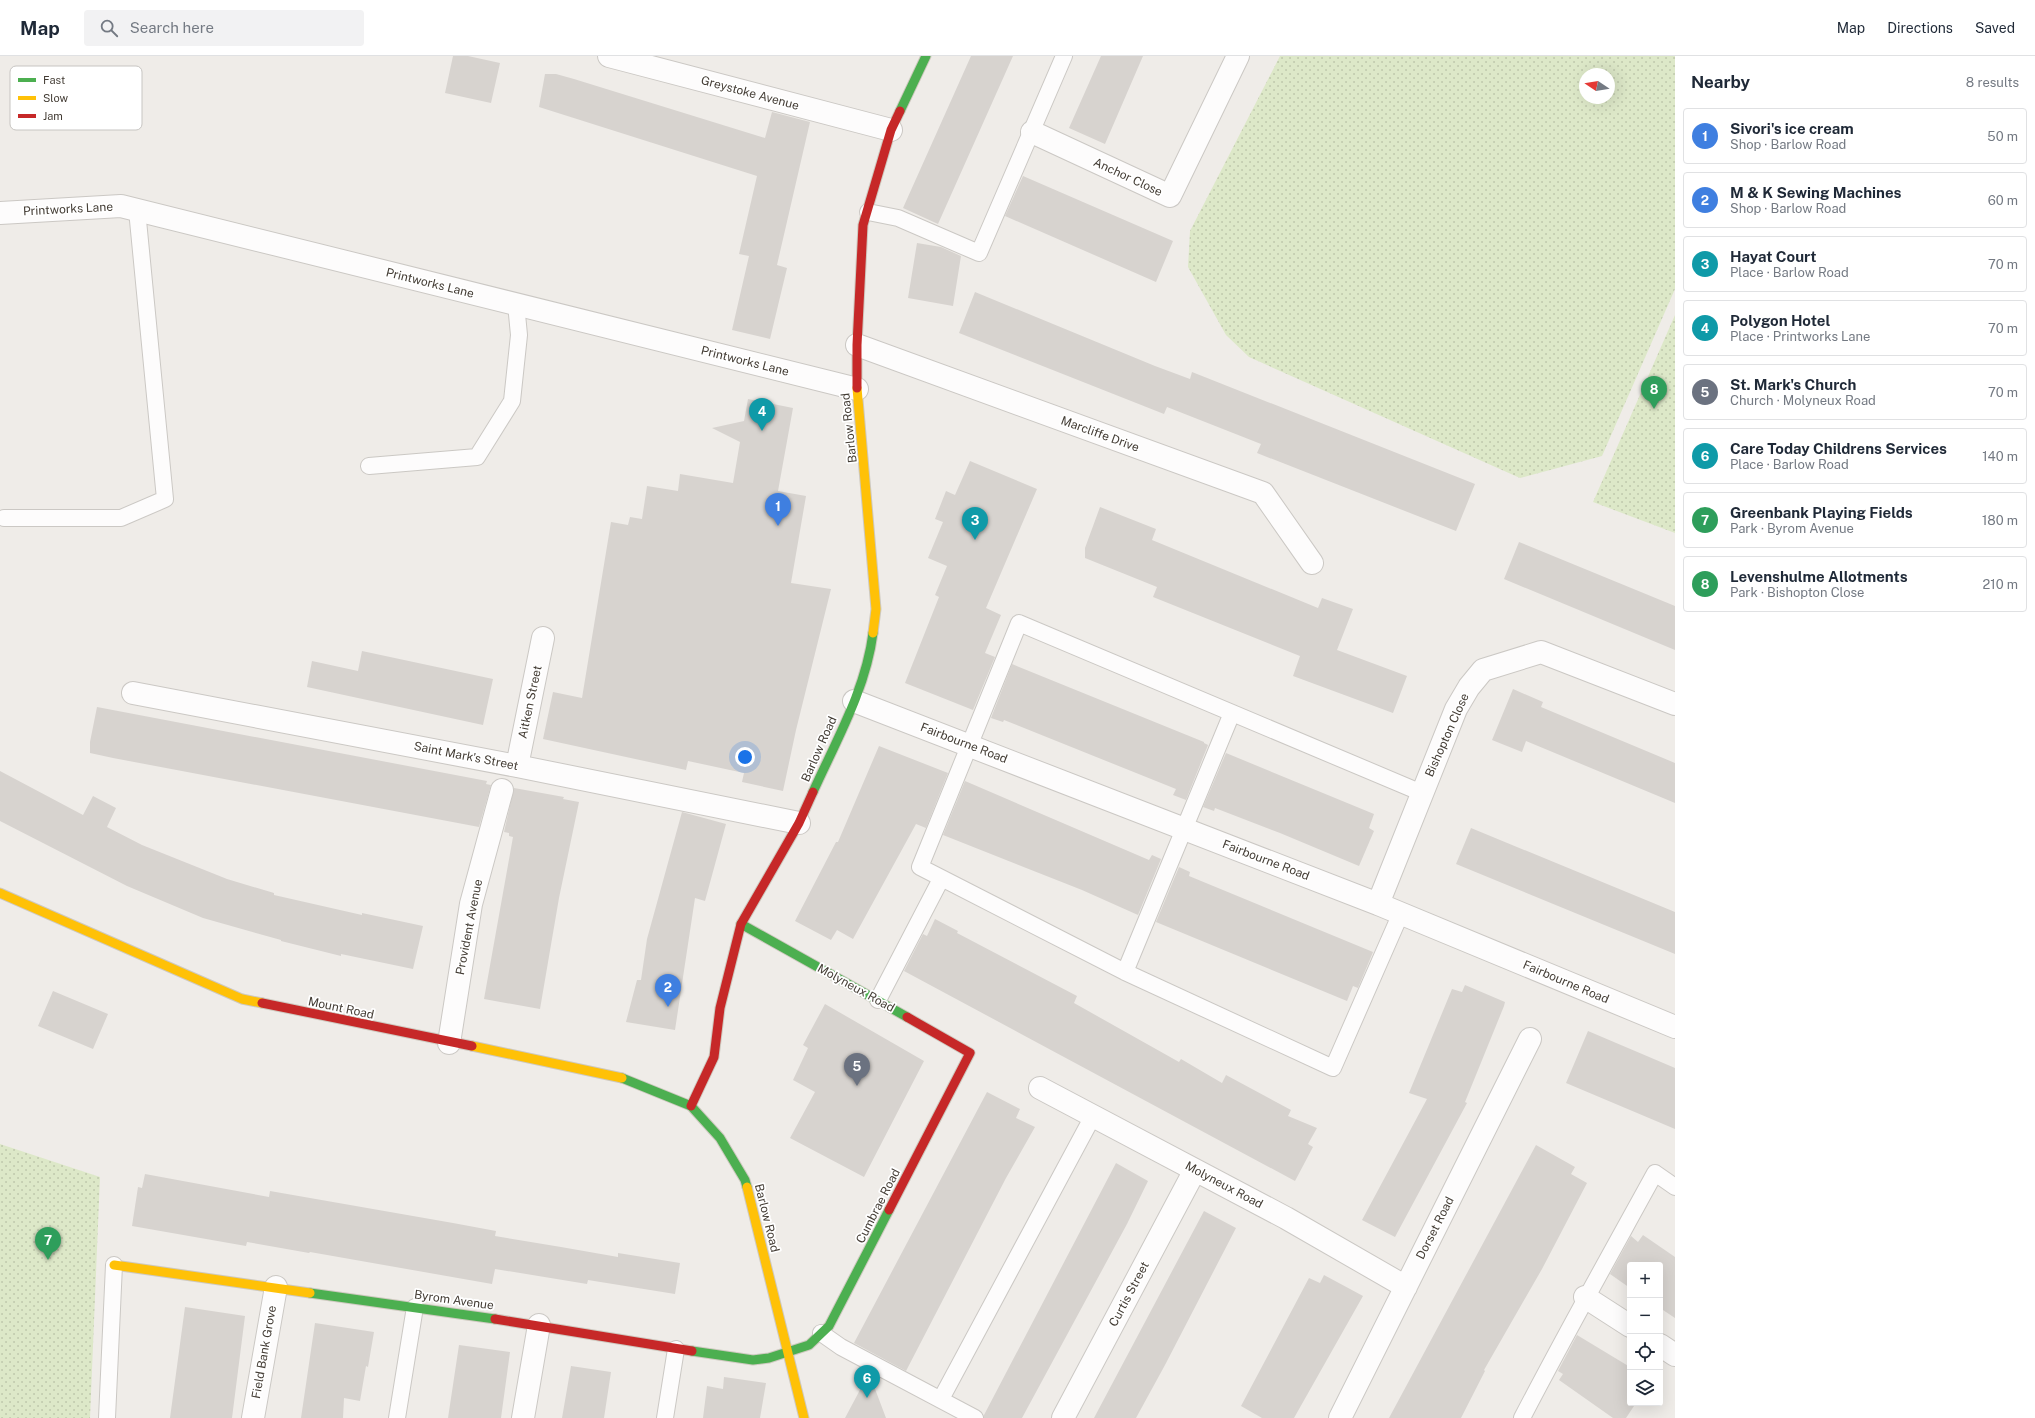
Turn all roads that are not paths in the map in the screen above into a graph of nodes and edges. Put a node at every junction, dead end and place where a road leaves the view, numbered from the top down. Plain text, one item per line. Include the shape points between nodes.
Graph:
1 (609, 56) edge
2 (926, 56) edge
3 (1064, 56) edge
4 (1238, 56) edge
5 (891, 130) junction
6 (1032, 132) junction
7 (137, 210) junction
8 (868, 212) junction
9 (0, 213) edge
10 (516, 304) junction
11 (857, 345) junction
12 (857, 389) junction
13 (369, 466) dead end
14 (4, 518) dead end
15 (1312, 563) dead end
16 (543, 638) dead end
17 (133, 693) dead end
18 (854, 701) junction
19 (1675, 704) edge
20 (1232, 713) junction
21 (969, 745) junction
22 (517, 766) junction
23 (502, 790) dead end
24 (1422, 793) junction
25 (799, 823) junction
26 (1185, 829) junction
27 (941, 879) junction
28 (0, 893) edge
29 (1378, 904) junction
30 (1401, 913) junction
31 (741, 924) junction
32 (1125, 972) junction
33 (878, 1000) junction
34 (1675, 1027) edge
35 (1530, 1039) dead end
36 (449, 1043) junction
37 (970, 1053) joint
38 (1040, 1088) dead end
39 (691, 1106) junction
40 (1093, 1116) junction
41 (1195, 1170) junction
42 (1675, 1187) edge
43 (114, 1265) joint
44 (276, 1287) junction
45 (1406, 1287) junction
46 (1585, 1297) junction
47 (415, 1307) junction
48 (1627, 1324) edge
49 (539, 1325) junction
50 (821, 1333) junction
51 (1663, 1347) edge
52 (676, 1349) junction
53 (788, 1351) junction
54 (1675, 1355) edge
55 (941, 1399) junction
56 (107, 1418) edge
57 (253, 1418) edge
58 (397, 1418) edge
59 (523, 1418) edge
60 (665, 1418) edge
61 (804, 1418) edge
62 (975, 1418) edge
63 (1063, 1418) edge
64 (1340, 1418) edge
65 (1522, 1418) edge

1 - 5 street, Greystoke Avenue
2 - 5 street, Barlow Road
3 - 6 lane
4 - 6 street, Anchor Close via 1170,196
5 - 8 street, Barlow Road
6 - 8 lane via 979,253 898,218
7 - 9 street, Printworks Lane via 121,206
7 - 10 street, Printworks Lane
7 - 14 lane via 165,499 121,518
8 - 11 street, Barlow Road via 864,225
10 - 12 street, Printworks Lane
10 - 13 lane via 519,335 512,401 476,457
11 - 12 street, Barlow Road
11 - 15 street, Marcliffe Drive via 1263,494
12 - 18 street, Barlow Road via 876,609 870,656
16 - 22 street, Aitken Street
17 - 22 street, Saint Mark's Street
18 - 21 street, Fairbourne Road
18 - 25 street, Barlow Road
19 - 24 street, Bishopton Close via 1541,652 1483,670 1456,709
20 - 21 lane via 1019,623
20 - 24 lane
20 - 26 lane
21 - 26 street, Fairbourne Road
21 - 27 lane via 920,867
22 - 25 street, Saint Mark's Street
23 - 36 street, Provident Avenue via 471,904
24 - 29 street, Bishopton Close
25 - 31 street, Barlow Road
26 - 29 street, Fairbourne Road
26 - 32 lane
27 - 32 lane
27 - 33 lane
28 - 36 street, Mount Road via 242,999
29 - 30 street, Fairbourne Road
30 - 32 lane via 1333,1068
30 - 34 street, Fairbourne Road
31 - 33 street, Molyneux Road
31 - 39 street, Barlow Road via 720,1008 714,1057
33 - 37 street, Molyneux Road
35 - 45 street, Dorset Road
36 - 39 street, Mount Road via 615,1075
37 - 50 street, Cumbrae Road via 829,1326
38 - 40 street, Molyneux Road
39 - 53 street, Barlow Road via 720,1138 745,1180
40 - 41 street, Molyneux Road
40 - 55 lane
41 - 45 street, Molyneux Road via 1286,1218
41 - 63 street, Curtis Street
42 - 46 lane via 1655,1173 1601,1273
43 - 44 street, Byrom Avenue
43 - 56 lane
44 - 47 street, Byrom Avenue
44 - 57 street, Field Bank Grove
45 - 64 street, Dorset Road
46 - 48 street
46 - 65 lane
47 - 49 street, Byrom Avenue
47 - 58 lane
49 - 52 street, Byrom Avenue
49 - 59 street
50 - 53 street, Cumbrae Road via 809,1345
50 - 55 lane via 841,1347
51 - 54 street
52 - 53 street, Byrom Avenue via 753,1360 769,1358
52 - 60 lane
53 - 61 street, Barlow Road
55 - 62 lane

